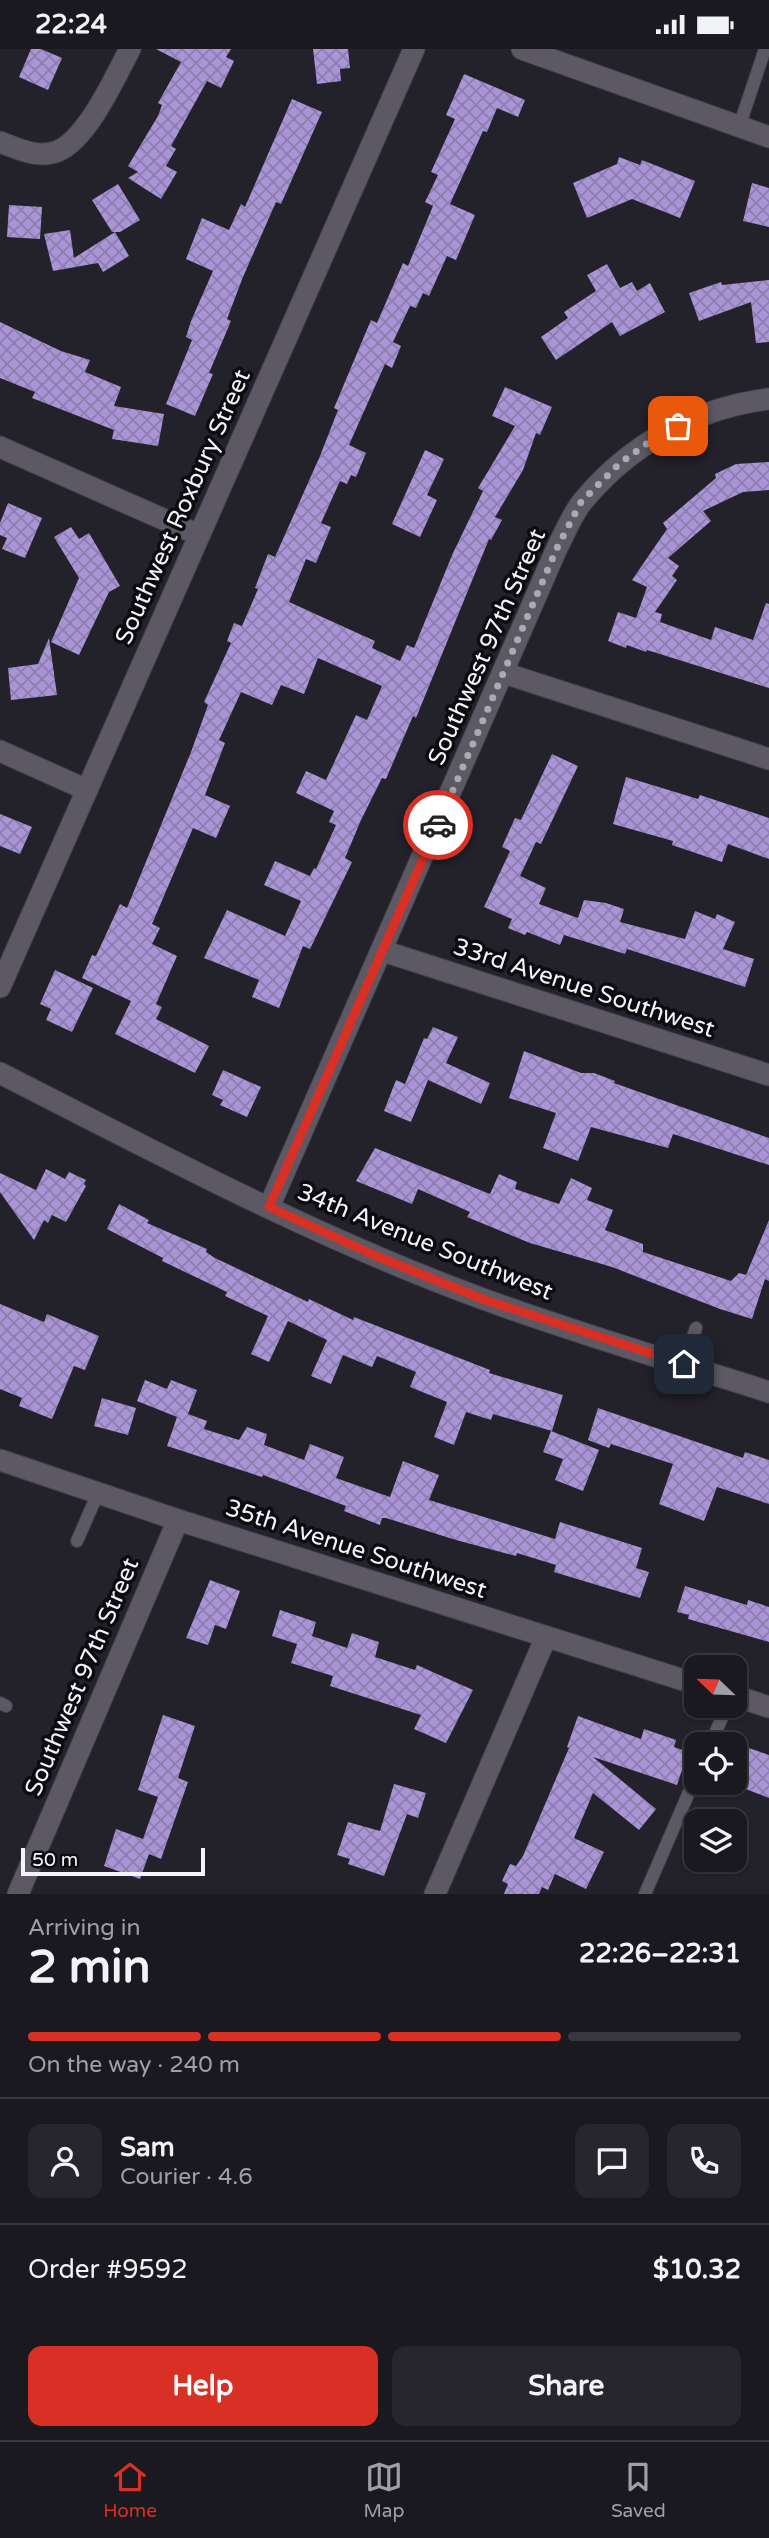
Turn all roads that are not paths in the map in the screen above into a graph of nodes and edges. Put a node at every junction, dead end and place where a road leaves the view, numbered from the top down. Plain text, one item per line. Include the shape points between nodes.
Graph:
1 (130, 49) edge
2 (414, 49) edge
3 (522, 49) edge
4 (765, 49) edge
5 (739, 127) junction
6 (769, 138) edge
7 (0, 142) edge
8 (769, 399) edge
9 (0, 447) edge
10 (200, 535) junction
11 (504, 673) junction
12 (0, 751) edge
13 (769, 759) edge
14 (87, 790) junction
15 (383, 951) junction
16 (0, 987) edge
17 (0, 1073) edge
18 (769, 1075) edge
19 (269, 1207) junction
20 (696, 1328) dead end
21 (684, 1364) junction
22 (769, 1392) edge
23 (0, 1460) edge
24 (98, 1493) junction
25 (178, 1520) junction
26 (77, 1541) dead end
27 (546, 1637) junction
28 (684, 1680) edge
29 (747, 1700) edge
30 (769, 1707) edge
31 (688, 1795) edge
32 (18, 1894) edge
33 (435, 1894) edge
34 (645, 1894) edge

1 - 7 street via 80,133 58,151 22,151
2 - 10 street, Southwest Roxbury Street
3 - 5 street
4 - 5 lane
5 - 6 street
8 - 11 street, Southwest 97th Street via 713,411 660,434 619,464 581,502
9 - 10 street
10 - 14 street, Southwest Roxbury Street
11 - 13 street
11 - 15 street, Southwest 97th Street
12 - 14 street
14 - 16 street, Southwest Roxbury Street
15 - 18 street, 33rd Avenue Southwest
15 - 19 street, Southwest 97th Street
17 - 19 street, 34th Avenue Southwest
19 - 21 street, 34th Avenue Southwest via 485,1300
20 - 21 lane
21 - 22 street, 34th Avenue Southwest
23 - 24 street, 35th Avenue Southwest
24 - 25 street, 35th Avenue Southwest
24 - 26 lane
25 - 27 street, 35th Avenue Southwest
25 - 32 street, Southwest 97th Street
27 - 28 street, 35th Avenue Southwest
27 - 33 street
29 - 30 street
31 - 34 lane

